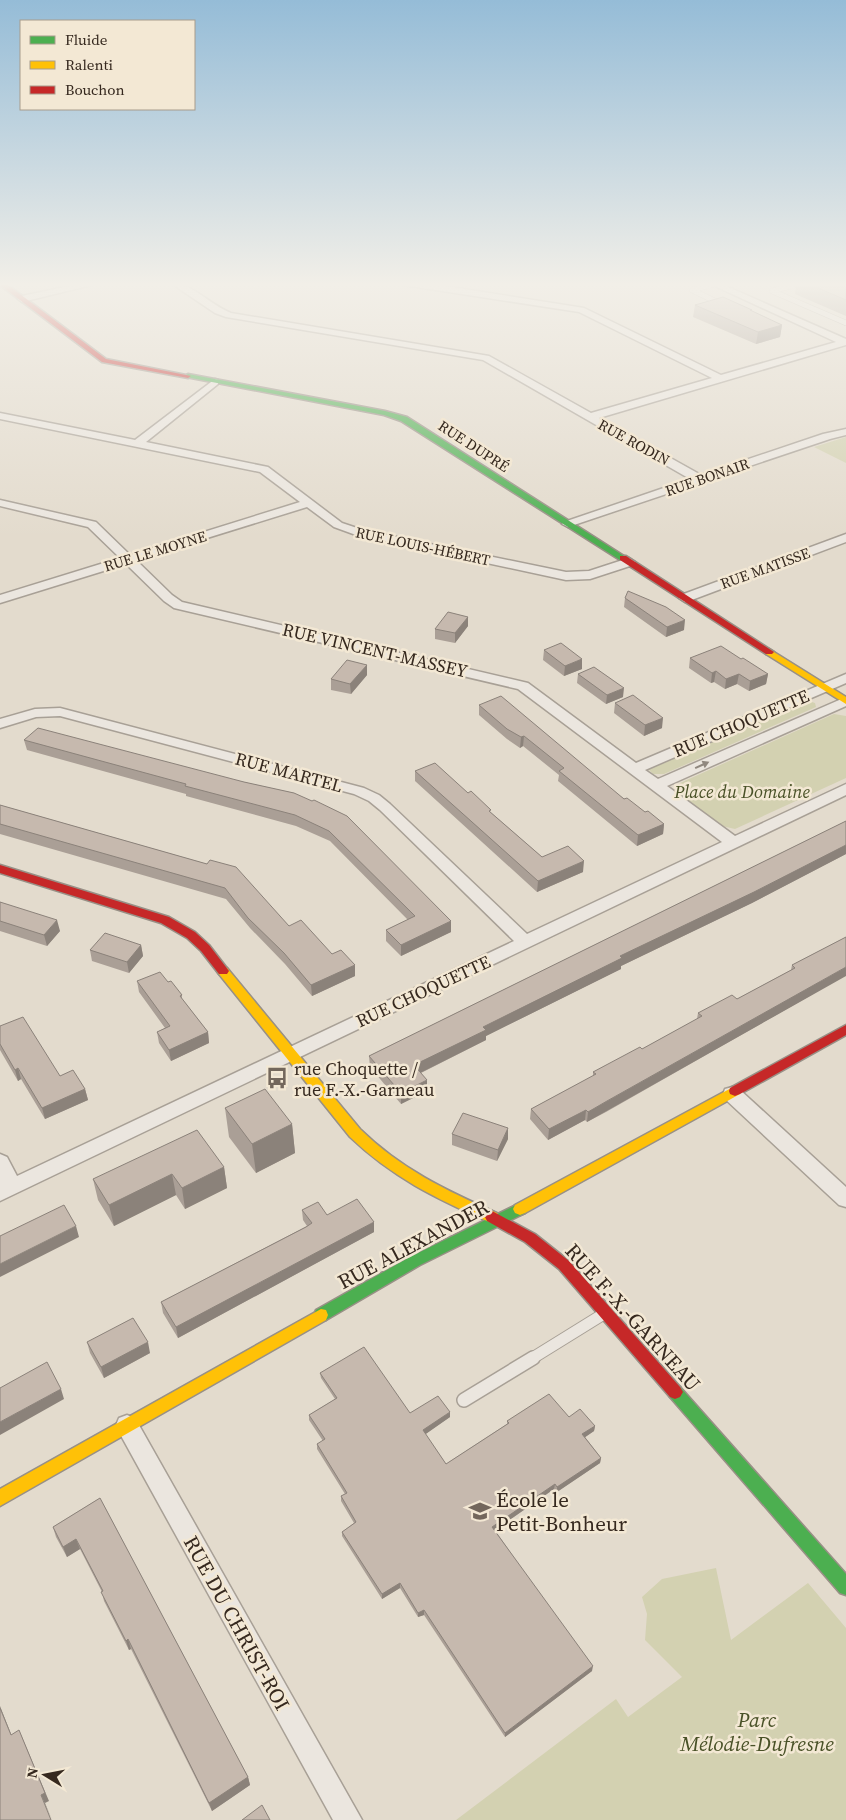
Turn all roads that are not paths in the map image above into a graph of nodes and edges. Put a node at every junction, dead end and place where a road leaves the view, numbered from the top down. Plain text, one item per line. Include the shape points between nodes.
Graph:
1 (135, 367) edge
2 (500, 367) edge
3 (697, 367) edge
4 (761, 367) edge
5 (721, 379) junction
6 (215, 382) junction
7 (0, 416) edge
8 (590, 417) junction
9 (846, 432) edge
10 (138, 443) junction
11 (699, 479) junction
12 (0, 503) edge
13 (309, 503) junction
14 (568, 524) junction
15 (846, 538) edge
16 (128, 559) junction
17 (629, 562) junction
18 (0, 598) edge
19 (685, 598) junction
20 (846, 678) edge
21 (824, 688) junction
22 (846, 701) edge
23 (0, 724) edge
24 (636, 768) junction
25 (658, 785) junction
26 (846, 789) edge
27 (734, 843) junction
28 (0, 869) edge
29 (526, 942) junction
30 (846, 1029) edge
31 (292, 1054) junction
32 (732, 1094) junction
33 (0, 1162) edge
34 (7, 1190) edge
35 (846, 1199) edge
36 (498, 1220) junction
37 (607, 1312) junction
38 (464, 1400) dead end
39 (127, 1425) junction
40 (0, 1498) edge
41 (846, 1587) edge
42 (348, 1820) edge

1 - 6 street, RUE DUPRÉ
2 - 8 street, RUE RODIN
3 - 5 street
4 - 5 street
5 - 8 street
6 - 10 street
6 - 14 street, RUE DUPRÉ via 400,417
7 - 10 street, RUE LOUIS-HÉBERT
8 - 11 street, RUE RODIN
9 - 11 street, RUE BONAIR
10 - 13 street, RUE LOUIS-HÉBERT via 264,468
11 - 14 street, RUE BONAIR
12 - 16 street, RUE VINCENT-MASSEY via 88,523 98,528
13 - 16 street, RUE LE MOYNE
13 - 17 street, RUE LOUIS-HÉBERT via 342,527 355,532 561,575 586,576
14 - 17 street, RUE DUPRÉ
15 - 19 street, RUE MATISSE
16 - 18 street, RUE LE MOYNE
16 - 24 street, RUE VINCENT-MASSEY via 178,605 518,684
17 - 19 street, RUE DUPRÉ
19 - 21 street, RUE DUPRÉ
20 - 21 street, RUE CHOQUETTE
21 - 22 street, RUE DUPRÉ
21 - 24 street, RUE CHOQUETTE
25 -> 22 street, RUE CHOQUETTE
23 - 29 street, RUE MARTEL via 34,713 60,712 366,794 385,807
24 - 25 street, RUE VINCENT-MASSEY
25 - 27 street, RUE VINCENT-MASSEY
26 - 27 street, RUE CHOQUETTE
27 - 29 street, RUE CHOQUETTE
28 - 31 street, RUE F.-X.-GARNEAU via 157,917 183,929 205,948
29 - 31 street, RUE CHOQUETTE
30 - 32 street, RUE ALEXANDER
31 - 34 street, RUE CHOQUETTE
31 - 36 street, RUE F.-X.-GARNEAU via 355,1133 376,1154 424,1186
32 - 35 street
32 - 36 street, RUE ALEXANDER
33 - 34 street
36 - 37 street, RUE F.-X.-GARNEAU via 555,1256
36 - 39 street, RUE ALEXANDER via 414,1262
37 - 38 lane
37 - 41 street, RUE F.-X.-GARNEAU
39 - 40 street, RUE ALEXANDER
39 - 42 street, RUE DU CHRIST-ROI

